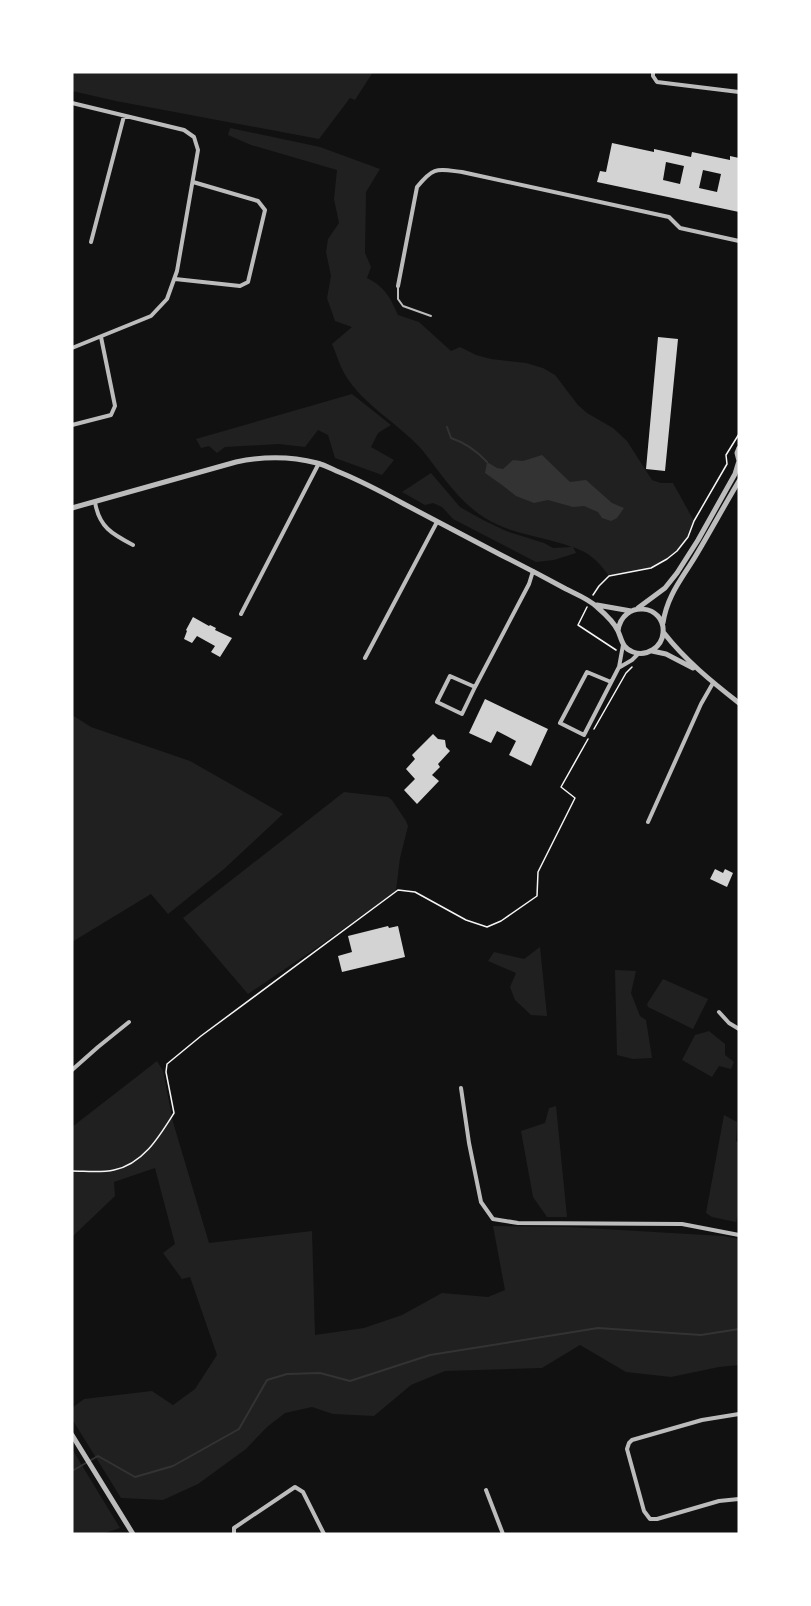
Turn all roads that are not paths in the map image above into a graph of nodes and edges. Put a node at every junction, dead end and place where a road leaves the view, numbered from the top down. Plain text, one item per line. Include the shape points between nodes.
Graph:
1 (653, 72) edge
2 (739, 92) edge
3 (72, 104) edge
4 (124, 116) junction
5 (193, 182) junction
6 (91, 242) dead end
7 (739, 242) edge
8 (175, 279) junction
9 (398, 286) joint
10 (431, 316) dead end
11 (101, 338) junction
12 (72, 348) edge
13 (72, 425) edge
14 (739, 448) edge
15 (739, 461) edge
16 (319, 463) junction
17 (739, 481) edge
18 (95, 502) junction
19 (72, 508) edge
20 (437, 522) junction
21 (133, 545) dead end
22 (533, 571) junction
23 (595, 605) junction
24 (638, 609) junction
25 (631, 611) junction
26 (241, 614) dead end
27 (663, 625) junction
28 (618, 631) junction
29 (663, 633) junction
30 (623, 645) junction
31 (649, 652) junction
32 (639, 653) junction
33 (365, 658) dead end
34 (619, 667) junction
35 (700, 671) junction
36 (610, 682) junction
37 (713, 683) junction
38 (475, 687) junction
39 (739, 703) edge
40 (648, 822) dead end
41 (718, 1012) dead end
42 (129, 1022) dead end
43 (739, 1029) edge
44 (72, 1070) edge
45 (462, 1088) dead end
46 (739, 1235) edge
47 (739, 1414) edge
48 (72, 1435) edge
49 (486, 1490) dead end
50 (739, 1499) edge
51 (133, 1534) edge
52 (234, 1534) edge
53 (324, 1534) edge
54 (503, 1534) edge

1 - 2 street via 657,82
3 - 4 street
4 - 5 street via 184,130 194,137 198,150
4 - 6 street
5 - 8 street
5 - 8 street via 258,201 265,210 248,282 240,286
7 - 9 street via 680,228 669,217 438,169 431,171 417,187
8 - 11 street via 167,299 151,316
9 - 10 lane via 403,306
11 - 12 street
11 - 13 street via 115,406 111,415
14 - 15 street
15 - 24 street via 677,573
16 - 18 street via 283,457 256,458
16 - 20 street via 366,483
16 - 26 street
17 - 27 street via 673,591
18 - 19 street
18 - 21 street via 97,514 107,529
20 - 22 street
20 - 33 street
22 - 23 street
22 - 38 street
23 - 25 street
23 - 28 street
24 - 25 street
24 - 27 street via 650,610
25 - 28 street via 621,619
27 - 29 street
28 - 30 street
29 - 31 street via 659,644
29 - 35 street
30 - 32 street
30 - 34 street
31 - 32 street
31 - 35 street via 666,654
32 - 34 street
34 - 36 street
35 - 37 street
36 - 36 street via 584,735 560,723 587,672
37 - 39 street
37 - 40 street
38 - 38 street via 462,714 437,702 450,676
41 - 43 street
42 - 44 street
45 - 46 street via 481,1202 493,1219 518,1223 682,1224
47 - 50 street via 632,1440 627,1449 644,1511 650,1519
48 - 51 street
49 - 54 street
52 - 53 street via 234,1528 295,1486 303,1492

